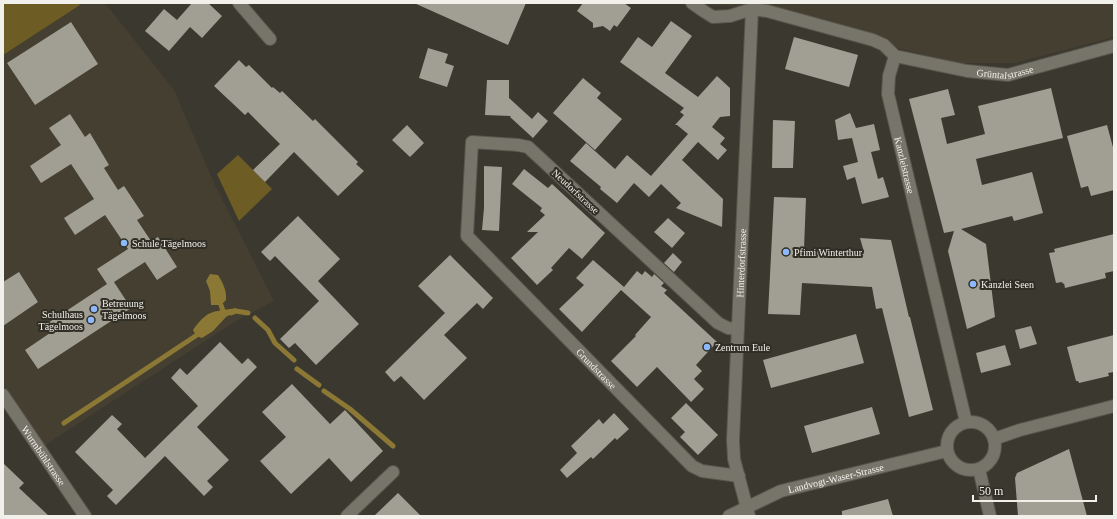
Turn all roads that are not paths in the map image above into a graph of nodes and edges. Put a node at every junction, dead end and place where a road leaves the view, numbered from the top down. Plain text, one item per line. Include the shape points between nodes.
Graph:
1 (239, 3) edge
2 (692, 3) edge
3 (752, 9) junction
4 (270, 40) dead end
5 (1114, 46) edge
6 (895, 56) junction
7 (467, 236) joint
8 (738, 329) junction
9 (3, 395) edge
10 (1114, 406) edge
11 (966, 422) junction
12 (994, 439) junction
13 (947, 452) junction
14 (978, 469) junction
15 (393, 472) dead end
16 (739, 476) junction
17 (748, 511) edge
18 (85, 516) edge
19 (347, 516) edge
20 (729, 516) edge
21 (990, 516) edge

1 - 4 street
2 - 3 street via 713,17 730,16
3 - 6 street via 873,40 884,45
3 - 8 street, Hinterdorfstrasse
5 - 6 street, Grüntalstrasse via 1008,75 966,71
6 - 11 street, Kanzleistrasse via 889,76 888,94
7 - 8 street, Neudorfstrasse via 472,142 518,144 528,147 718,323
7 - 16 street, Grundstrasse via 692,466 702,471
8 - 16 street, Hinterdorfstrasse via 733,440 734,459
9 - 18 street, Wurmbühlstrasse
10 - 12 street
11 - 12 street via 983,425
11 - 13 street via 959,425 949,436
12 - 14 street via 993,457 987,465
13 - 14 street via 959,467
13 - 17 street, Landvogt-Waser-Strasse via 781,491
14 - 21 street
15 - 19 street
16 - 17 street, Hinterdorfstrasse
17 - 20 street, Landvogt-Waser-Strasse

